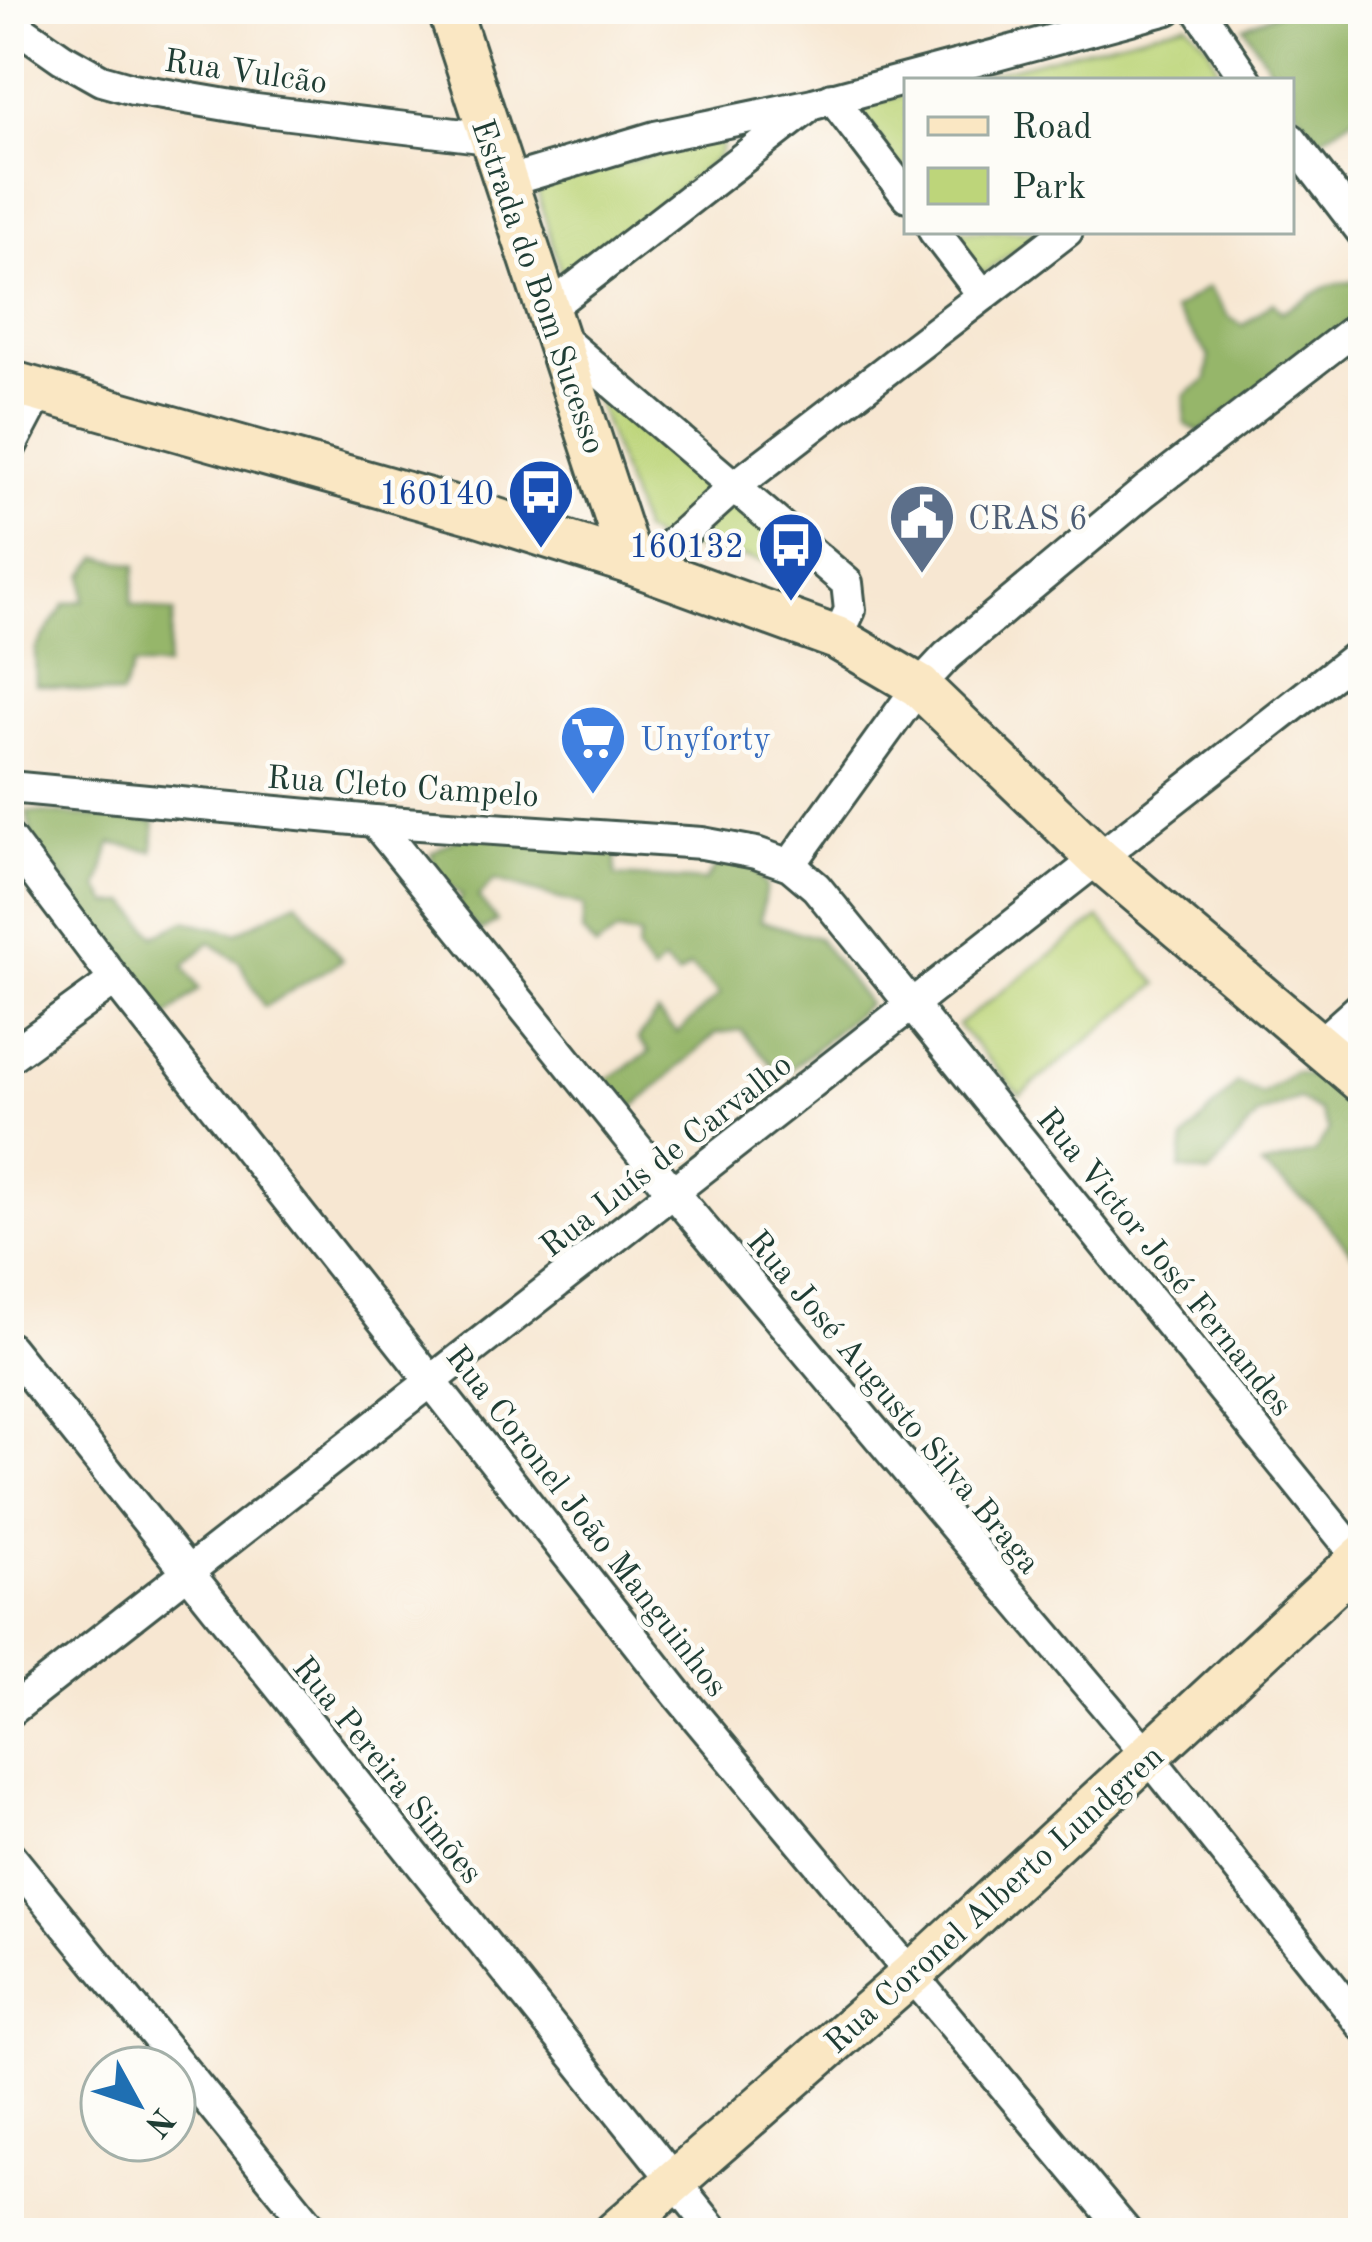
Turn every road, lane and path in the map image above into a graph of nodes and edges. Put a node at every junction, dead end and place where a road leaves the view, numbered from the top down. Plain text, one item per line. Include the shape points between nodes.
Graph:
1 (449, 9) edge
2 (1168, 9) edge
3 (1198, 9) edge
4 (25, 21) edge
5 (909, 78) edge
6 (1245, 78) edge
7 (904, 79) edge
8 (823, 101) junction
9 (489, 138) junction
10 (1294, 143) edge
11 (505, 182) junction
12 (904, 193) edge
13 (1363, 233) edge
14 (936, 234) edge
15 (1063, 234) edge
16 (983, 295) junction
17 (553, 322) junction
18 (1363, 323) edge
19 (25, 386) edge
20 (9, 450) edge
21 (734, 487) junction
22 (638, 565) junction
23 (837, 638) junction
24 (1363, 652) edge
25 (920, 686) junction
26 (9, 787) edge
27 (374, 821) junction
28 (9, 838) edge
29 (1099, 859) junction
30 (790, 865) junction
31 (115, 980) junction
32 (1363, 1005) edge
33 (911, 1008) junction
34 (1316, 1047) junction
35 (9, 1057) edge
36 (1363, 1083) edge
37 (674, 1194) junction
38 (9, 1348) edge
39 (431, 1379) junction
40 (1362, 1559) edge
41 (185, 1572) junction
42 (9, 1712) edge
43 (1149, 1757) junction
44 (9, 1855) edge
45 (912, 1974) junction
46 (1363, 2026) edge
47 (674, 2183) junction
48 (316, 2233) edge
49 (615, 2233) edge
50 (716, 2233) edge
51 (1127, 2233) edge

1 - 9 street, Estrada do Bom Sucesso
2 - 5 street
3 - 6 street
4 - 9 street, Rua Vulcão via 101,80 133,89
7 - 8 street
8 - 11 street via 655,137
8 - 12 street
8 - 17 street
9 - 11 street, Estrada do Bom Sucesso
10 - 13 street
11 - 17 street, Estrada do Bom Sucesso
14 - 16 street
15 - 16 street
16 - 21 street
17 - 21 street
17 - 22 street, Estrada do Bom Sucesso
18 - 25 street via 1111,520
19 - 20 street
19 - 22 street
21 - 22 street
21 - 23 street via 848,583 850,610
22 - 23 street
23 - 25 street
24 - 29 street, Rua Luís de Carvalho
25 - 29 street
25 - 30 street
26 - 27 street, Rua Cleto Campelo
27 - 30 street, Rua Cleto Campelo via 702,843
27 - 37 street, Rua José Augusto Silva Braga
28 - 31 street, Rua Coronel João Manguinhos
29 - 33 street, Rua Luís de Carvalho
29 - 34 street
30 - 33 street
31 - 35 street
31 - 39 street, Rua Coronel João Manguinhos
32 - 34 street
33 - 37 street, Rua Luís de Carvalho
33 - 40 street, Rua Victor José Fernandes
34 - 36 street
37 - 39 street, Rua Luís de Carvalho
37 - 43 street, Rua José Augusto Silva Braga
38 - 41 street, Rua Pereira Simões
39 - 41 street, Rua Luís de Carvalho
39 - 45 street, Rua Coronel João Manguinhos via 679,1696
40 - 43 street, Rua Coronel Alberto Lundgren
41 - 42 street, Rua Luís de Carvalho
41 - 47 street, Rua Pereira Simões
43 - 45 street, Rua Coronel Alberto Lundgren
43 - 46 street, Rua José Augusto Silva Braga
44 - 48 street
45 - 47 street, Rua Coronel Alberto Lundgren
45 - 51 street, Rua Coronel João Manguinhos
47 - 49 street, Rua Coronel Alberto Lundgren
47 - 50 street, Rua Pereira Simões

